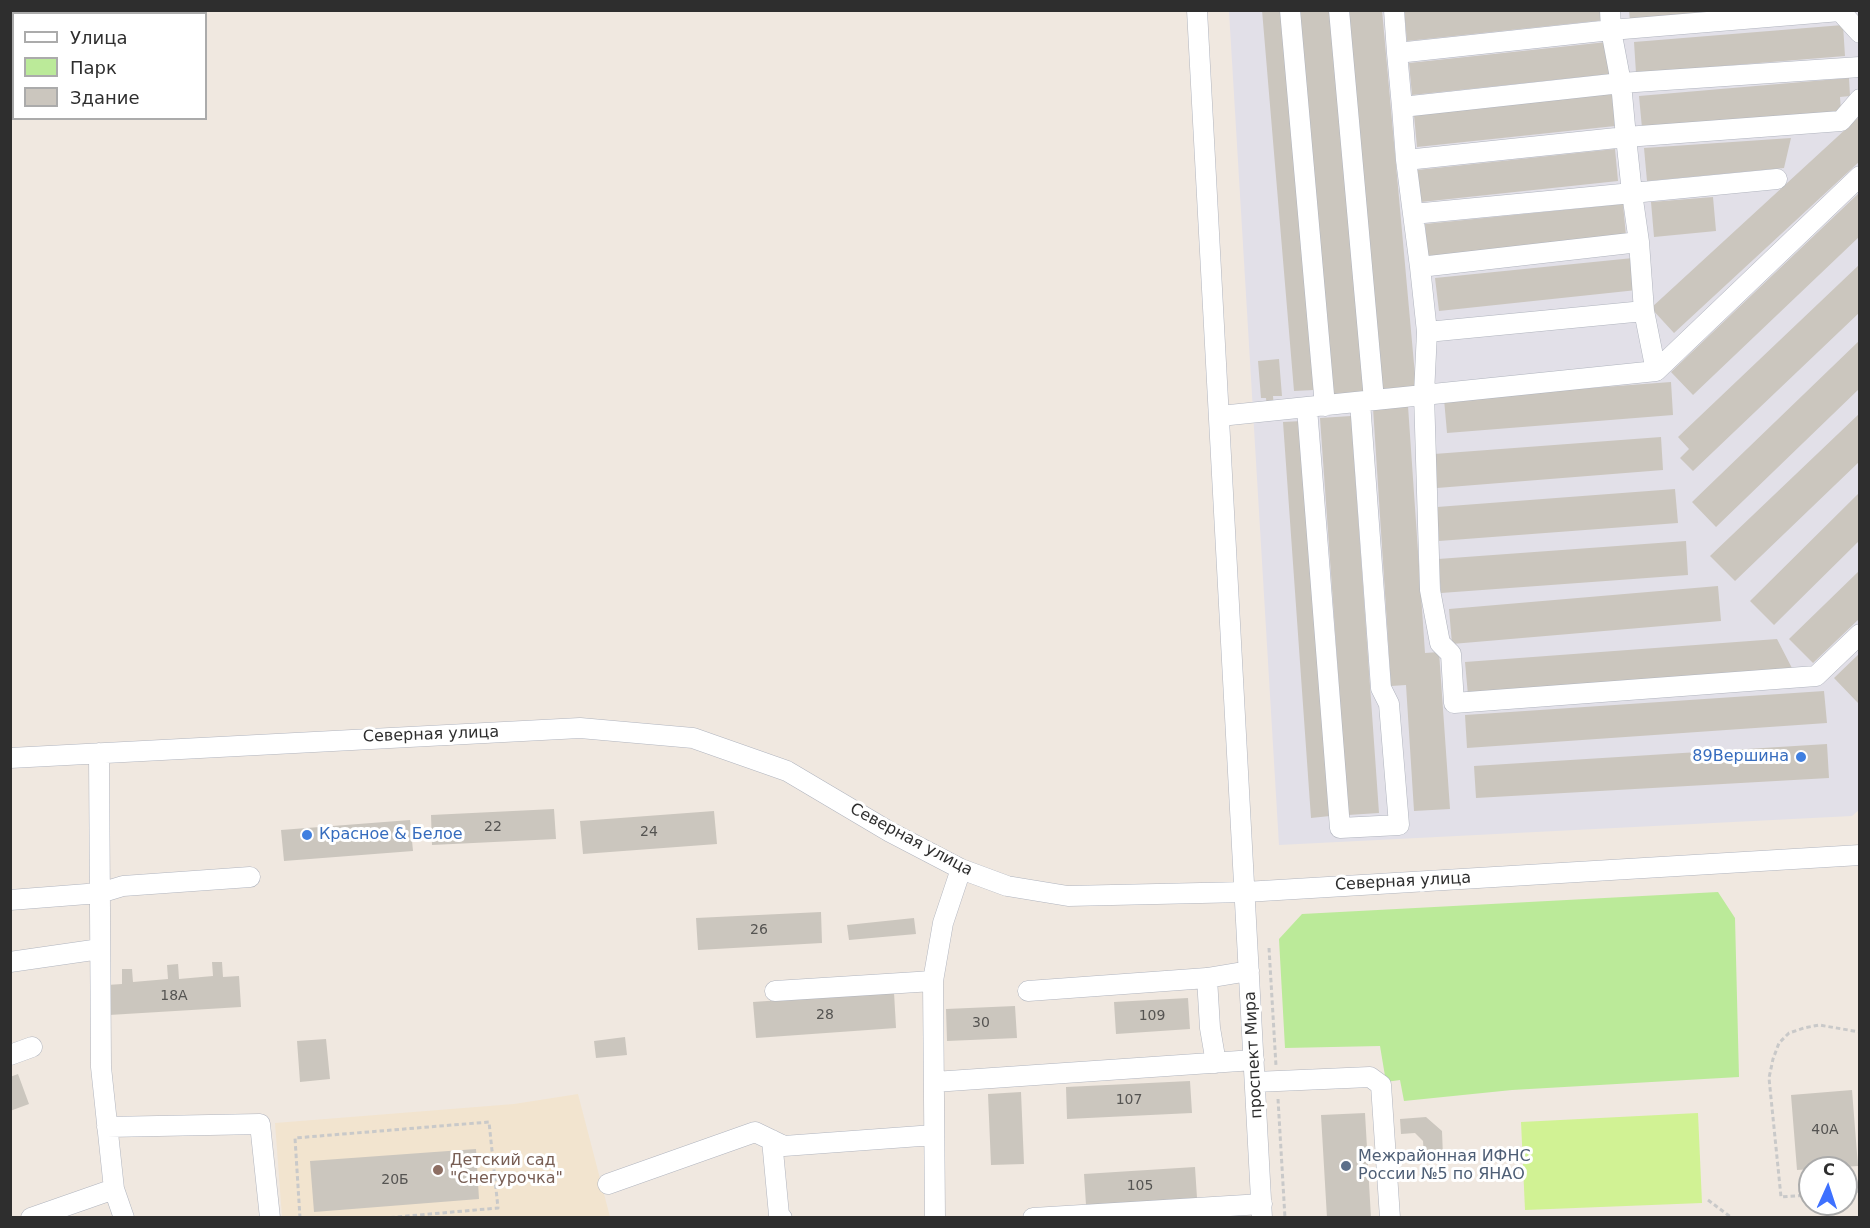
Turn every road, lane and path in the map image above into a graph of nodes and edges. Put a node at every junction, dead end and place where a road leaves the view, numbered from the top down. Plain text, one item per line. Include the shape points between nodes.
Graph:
1 (1197, 10) edge
2 (1290, 10) edge
3 (1339, 10) edge
4 (1394, 10) edge
5 (1611, 20) edge
6 (1860, 33) edge
7 (1397, 52) junction
8 (1860, 67) edge
9 (1621, 83) junction
10 (1860, 99) edge
11 (1402, 107) junction
12 (1626, 137) junction
13 (1406, 160) junction
14 (1860, 176) edge
15 (1777, 179) dead end
16 (1632, 193) junction
17 (1413, 214) junction
18 (1639, 242) junction
19 (1420, 267) junction
20 (1644, 311) junction
21 (1427, 332) junction
22 (1656, 371) junction
23 (1424, 394) junction
24 (1367, 401) junction
25 (1316, 407) junction
26 (1220, 416) junction
27 (1860, 634) edge
28 (99, 753) junction
29 (10, 758) edge
30 (1859, 855) edge
31 (961, 869) junction
32 (250, 877) dead end
33 (1245, 891) junction
34 (100, 893) junction
35 (10, 900) edge
36 (100, 949) junction
37 (10, 962) edge
38 (1249, 971) junction
39 (1207, 978) junction
40 (933, 981) junction
41 (775, 991) dead end
42 (1028, 991) dead end
43 (1860, 1032) edge
44 (32, 1047) dead end
45 (10, 1055) edge
46 (1254, 1060) junction
47 (1216, 1063) junction
48 (934, 1082) junction
49 (1255, 1082) junction
50 (107, 1127) junction
51 (934, 1135) junction
52 (772, 1140) junction
53 (608, 1184) dead end
54 (114, 1189) junction
55 (1798, 1196) edge
56 (1708, 1200) dead end
57 (1262, 1210) edge
58 (31, 1218) edge
59 (124, 1218) edge
60 (270, 1218) edge
61 (300, 1218) edge
62 (385, 1218) edge
63 (782, 1218) edge
64 (935, 1218) edge
65 (1033, 1218) edge
66 (1390, 1218) edge
67 (1732, 1218) edge

1 - 26 street, проспект Мира
2 - 25 street
3 - 24 street
4 - 7 street
5 - 6 street via 1840,11
5 - 7 street
5 - 9 street
7 - 11 street
8 - 9 street
9 - 11 street
9 - 12 street
10 - 12 street via 1841,122
11 - 13 street
12 - 13 street
12 - 16 street
13 - 17 street
14 - 22 street
15 - 16 street
16 - 17 street
16 - 18 street
17 - 19 street
18 - 19 street
18 - 20 street
19 - 21 street
20 - 21 street
20 - 22 street
21 - 23 street
22 - 23 street
23 - 24 street
23 - 27 street via 1430,590 1440,644 1451,654 1454,703 1816,676
24 - 25 street
24 - 25 street via 1381,688 1389,704 1399,825 1340,828
25 - 26 street
26 - 33 street, проспект Мира
28 - 29 street, Северная улица
28 - 31 street, Северная улица via 580,728 693,738 787,771
28 - 34 street
30 - 33 street, Северная улица
31 - 33 street, Северная улица via 1007,886 1068,896
31 - 40 street via 943,922
32 - 34 street via 123,886
33 - 38 street, проспект Мира
34 - 35 street
34 - 36 street
36 - 37 street
36 - 50 street via 101,1067
38 - 39 street
38 - 46 street, проспект Мира
39 - 42 street
39 - 47 street
40 - 41 street
40 - 48 street
43 - 55 path via 1819,1025 1789,1033 1779,1043 1769,1078 1781,1197
44 - 45 street
46 - 47 street
46 - 49 street, проспект Мира
47 - 48 street
48 - 51 street
49 - 57 street, проспект Мира
49 - 66 street via 1370,1077 1381,1085
50 - 54 street
50 - 60 street via 260,1124
51 - 52 street via 784,1146
51 - 64 street
52 - 53 street via 755,1132
52 - 63 street
54 - 58 street
54 - 59 street
56 - 67 path
57 - 65 street
61 - 62 path via 295,1138 489,1122 498,1208

